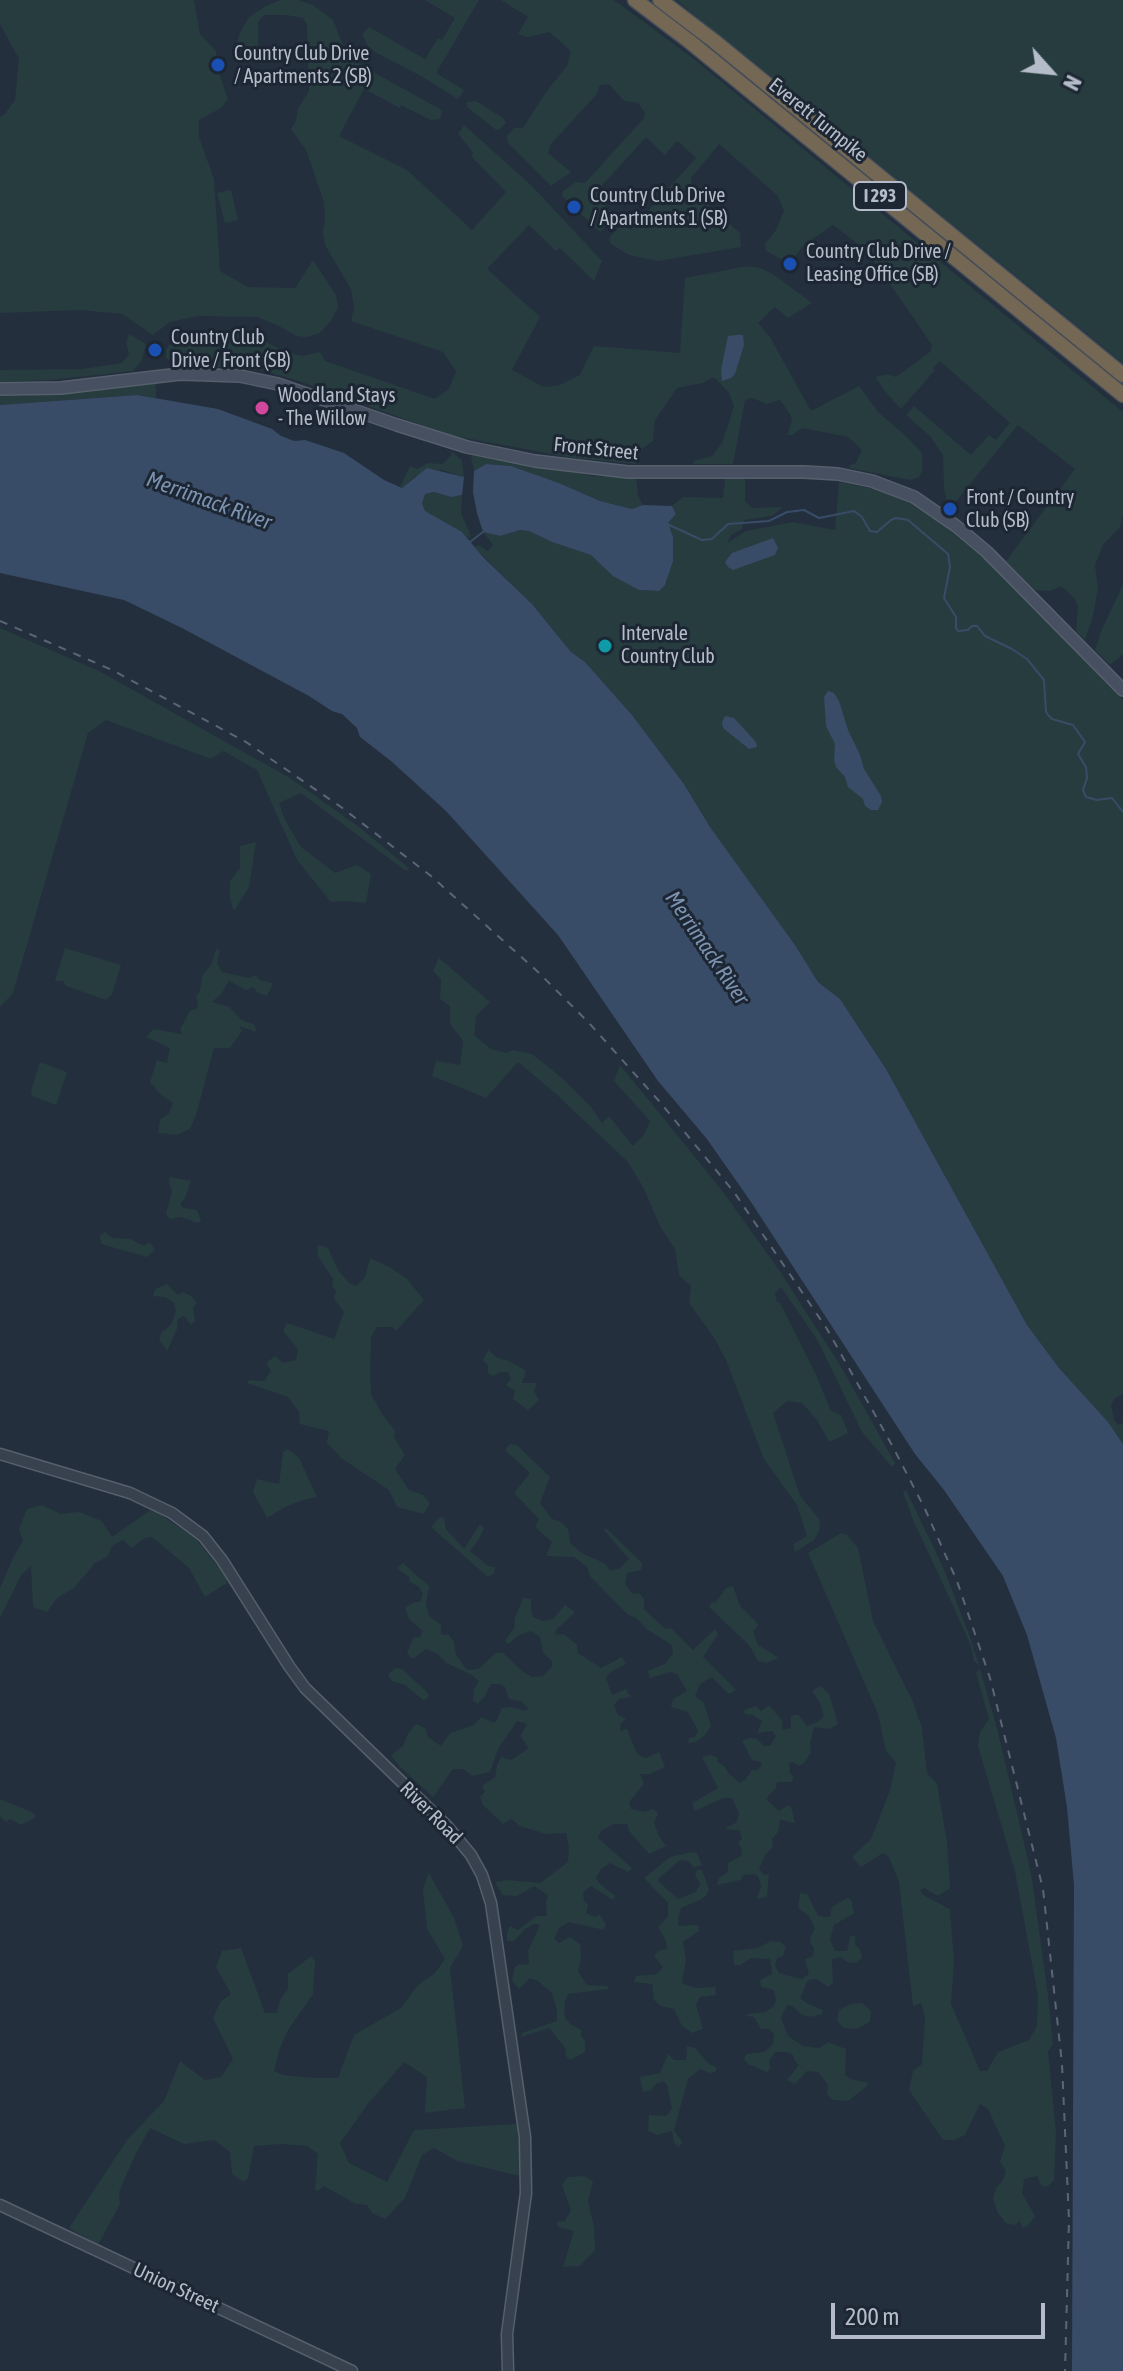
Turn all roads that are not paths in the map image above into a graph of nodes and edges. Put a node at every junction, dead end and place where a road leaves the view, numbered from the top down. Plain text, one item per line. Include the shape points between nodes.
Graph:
1 (635, 0) edge
2 (660, 0) edge
3 (1123, 375) edge
4 (0, 389) edge
5 (1123, 395) edge
6 (1123, 690) edge
7 (0, 1454) edge
8 (0, 2205) edge
9 (352, 2371) edge
10 (508, 2371) edge

1 - 5 highway, Everett Turnpike / I 293
2 - 3 highway, Everett Turnpike / I 293
4 - 6 main road, Front Street via 226,374 278,384 467,447 535,461 628,472 804,472 872,481 914,497 956,526
7 - 10 street, River Road via 114,1487 160,1506 196,1530 222,1560 305,1688 471,1855 491,1903 525,2137 526,2193 507,2334
8 - 9 street, Union Street

